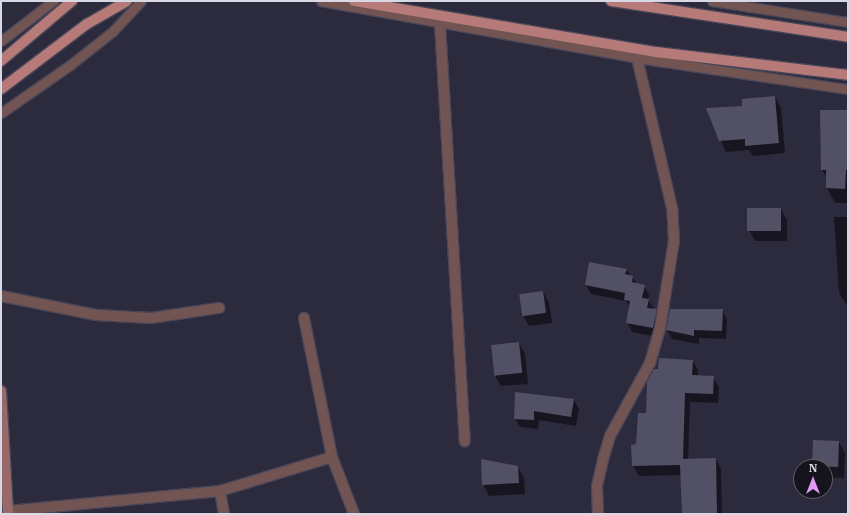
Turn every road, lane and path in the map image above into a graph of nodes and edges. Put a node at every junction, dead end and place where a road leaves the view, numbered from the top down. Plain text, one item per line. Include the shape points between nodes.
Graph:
1 (53, 1) edge
2 (72, 1) edge
3 (127, 1) edge
4 (141, 1) edge
5 (321, 1) edge
6 (354, 1) edge
7 (611, 1) edge
8 (712, 1) edge
9 (848, 22) edge
10 (440, 24) junction
11 (848, 37) edge
12 (1, 41) edge
13 (637, 58) junction
14 (1, 60) edge
15 (848, 75) edge
16 (1, 89) edge
17 (848, 89) edge
18 (1, 114) edge
19 (1, 296) edge
20 (219, 308) dead end
21 (304, 318) dead end
22 (1, 391) edge
23 (465, 441) dead end
24 (332, 457) junction
25 (220, 490) junction
26 (8, 513) edge
27 (224, 514) edge
28 (354, 514) edge
29 (598, 514) edge

1 - 12 lane
2 - 14 main road
3 - 16 main road via 87,24
4 - 18 lane via 113,31 70,66
5 - 10 lane
6 - 15 main road via 656,52
7 - 11 main road
8 - 9 lane
10 - 13 lane
10 - 23 street
13 - 17 lane
13 - 29 street via 672,208 674,241 660,328 650,363 610,436 597,486
19 - 20 street via 96,315 143,317
21 - 24 street
22 - 26 street
24 - 25 street
24 - 28 street
25 - 26 street
25 - 27 street

